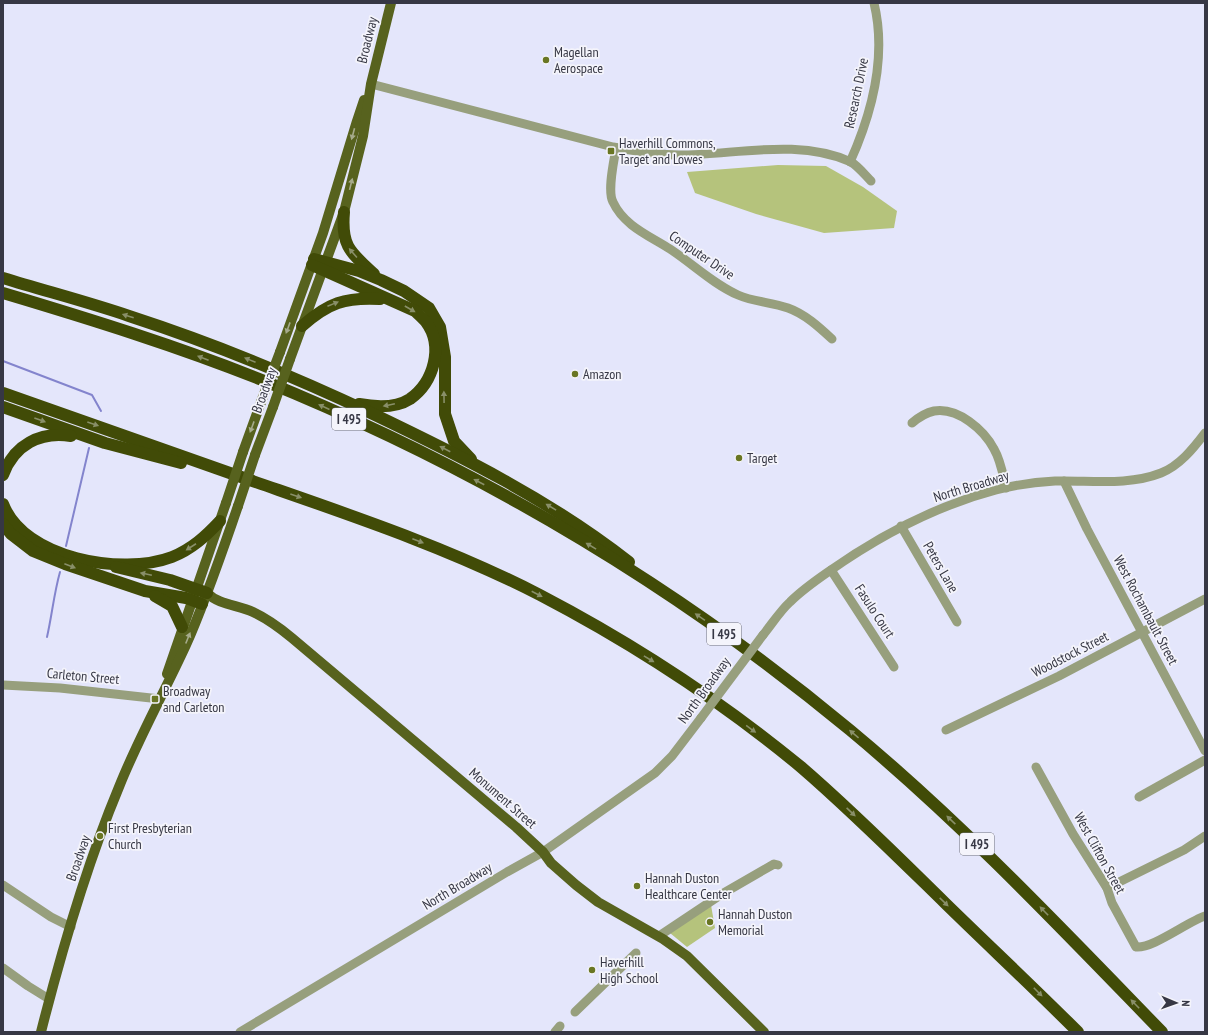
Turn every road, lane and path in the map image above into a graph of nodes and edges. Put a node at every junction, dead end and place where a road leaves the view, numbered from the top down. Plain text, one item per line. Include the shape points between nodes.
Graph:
1 (391, 3) edge
2 (874, 3) edge
3 (371, 84) junction
4 (616, 148) junction
5 (850, 162) junction
6 (871, 181) dead end
7 (344, 212) junction
8 (313, 262) junction
9 (325, 266) junction
10 (3, 278) edge
11 (381, 280) junction
12 (3, 293) edge
13 (391, 299) junction
14 (302, 326) junction
15 (832, 339) dead end
16 (3, 392) edge
17 (349, 402) junction
18 (3, 407) edge
19 (912, 422) dead end
20 (1205, 433) edge
21 (96, 440) junction
22 (479, 467) junction
23 (3, 475) edge
24 (243, 478) junction
25 (1064, 481) junction
26 (1006, 488) junction
27 (3, 504) edge
28 (220, 521) junction
29 (3, 524) edge
30 (901, 526) junction
31 (106, 564) junction
32 (832, 570) junction
33 (145, 591) junction
34 (202, 597) junction
35 (672, 597) junction
36 (1205, 599) edge
37 (957, 622) dead end
38 (182, 627) junction
39 (1141, 631) junction
40 (894, 667) dead end
41 (3, 685) edge
42 (160, 699) junction
43 (946, 730) dead end
44 (1205, 751) edge
45 (1205, 760) edge
46 (1036, 767) dead end
47 (1139, 797) dead end
48 (1205, 836) edge
49 (543, 852) junction
50 (778, 865) dead end
51 (3, 885) edge
52 (1106, 888) junction
53 (1205, 916) edge
54 (71, 927) junction
55 (658, 936) junction
56 (636, 953) dead end
57 (3, 968) edge
58 (49, 999) junction
59 (575, 1012) dead end
60 (40, 1032) edge
61 (240, 1032) edge
62 (764, 1032) edge
63 (1078, 1032) edge
64 (1162, 1032) edge

1 - 3 main road, Broadway
2 - 5 street, Research Drive via 878,33 875,85 861,138
3 - 4 street
7 -> 3 main road, Broadway via 363,136
3 -> 8 main road, Broadway via 356,121 337,191
4 - 5 street via 678,155 792,150 817,153
4 - 15 street, Computer Drive via 612,201 624,218 642,233 737,295 788,308 804,315
5 - 6 street
7 - 9 main road, Broadway
11 -> 7 highway via 350,251 344,240
8 - 9 highway
8 -> 28 main road, Broadway, bridge
9 - 11 highway via 359,271
9 - 13 highway via 358,287
9 - 14 main road, Broadway
17 -> 10 highway via 224,350 130,316
22 -> 11 highway via 454,441 445,414 445,357 440,327 429,308 404,291
35 -> 12 highway, I 495 via 528,508 391,437 285,390 200,357 118,328
14 -> 13 highway via 320,310 341,301 363,298
13 -> 17 highway via 415,311 426,322 436,352 432,371 425,385 410,399 382,407
14 - 34 main road, Broadway, bridge via 238,506
16 -> 24 highway
22 -> 17 highway
18 -> 21 highway
19 - 26 street via 923,414 936,411 971,422 979,428 994,448
20 - 25 street, North Broadway via 1184,458 1161,473 1124,480
21 - 23 highway via 63,434 32,440 12,457
21 - 24 highway
35 -> 22 highway via 586,530
24 -> 63 highway via 369,522 481,567 540,595 667,670 760,736 835,797
25 - 26 street, North Broadway
25 - 39 street, West Rochambault Street
26 - 30 street, North Broadway via 968,498
27 - 31 highway via 16,526 37,542 64,554
28 -> 31 highway via 191,548 171,557 145,563
28 - 34 main road, Broadway
29 -> 33 highway via 11,534 33,550 91,574
30 - 32 street, North Broadway
30 - 37 street, Peters Lane
34 -> 31 highway via 170,580
32 - 40 street, Fasulo Court
32 - 49 street, North Broadway, bridge via 790,602 672,756 655,773
33 - 34 highway
33 - 38 highway via 172,606
34 - 38 main road, Broadway
42 -> 34 main road, Broadway via 186,644
34 - 49 main road, Monument Street via 252,612 271,622
64 -> 35 highway, I 495 via 986,852 890,764 788,681
36 - 39 street, Woodstock Street
38 - 42 main road, Broadway
39 - 43 street, Woodstock Street via 1127,641 1059,676
39 - 44 street, West Rochambault Street
41 - 42 street, Carleton Street via 67,688
42 - 54 main road, Broadway via 119,785
45 - 47 street
46 - 52 street, West Clifton Street
48 - 52 street via 1184,850
49 - 55 main road, Monument Street via 551,864 598,902
49 - 61 street, North Broadway
50 - 55 street via 774,864 739,884
51 - 54 street
52 - 53 street, West Clifton Street via 1136,947 1144,948
54 - 58 main road, Broadway
55 - 62 main road, Monument Street via 686,956
56 - 59 street
57 - 58 street
58 - 60 main road, Broadway

